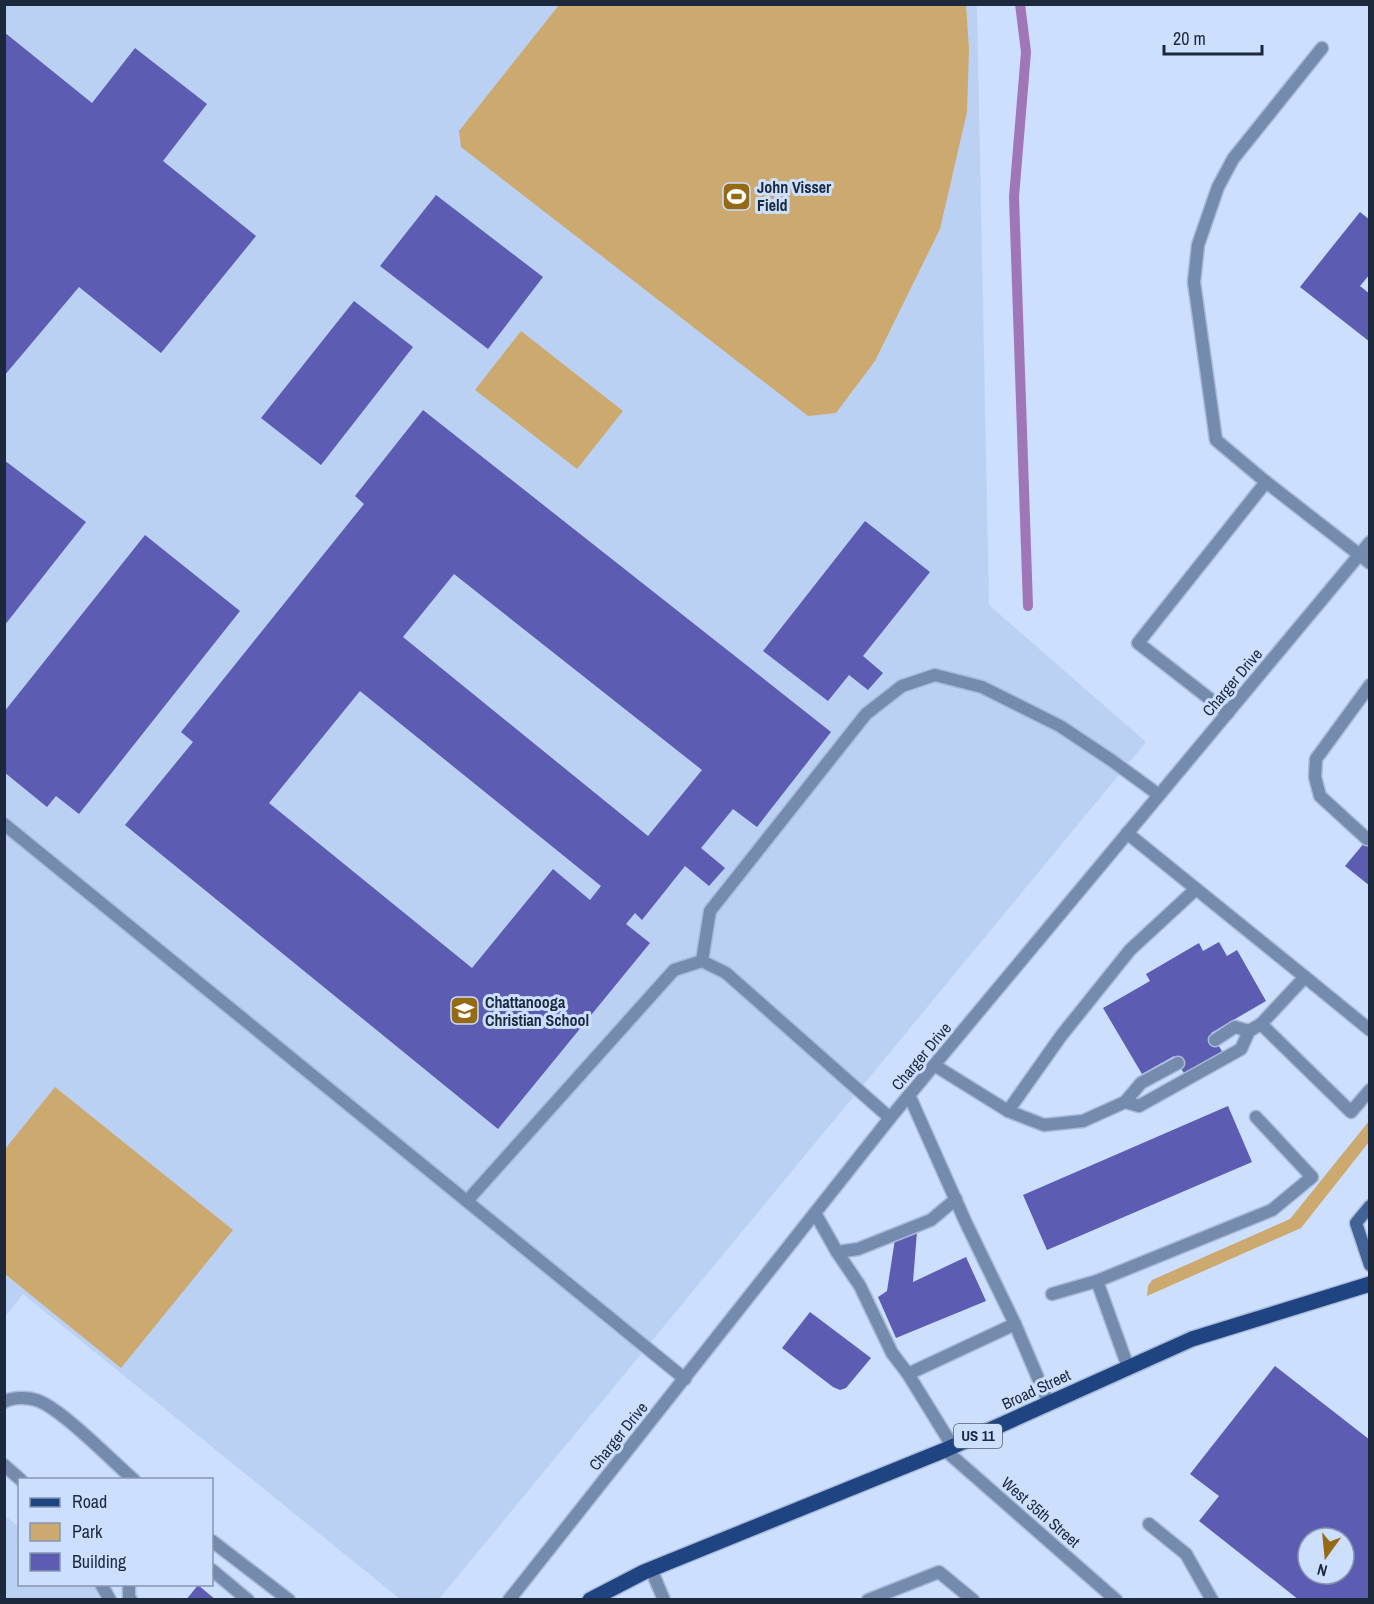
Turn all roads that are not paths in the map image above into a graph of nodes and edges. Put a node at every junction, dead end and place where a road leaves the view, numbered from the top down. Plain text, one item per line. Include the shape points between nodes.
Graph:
1 (1322, 48) dead end
2 (1266, 482) junction
3 (1370, 543) edge
4 (1359, 555) junction
5 (1370, 563) edge
6 (1370, 685) edge
7 (1228, 713) junction
8 (1159, 795) junction
9 (4, 824) edge
10 (1127, 833) junction
11 (1367, 839) dead end
12 (1196, 889) junction
13 (702, 962) junction
14 (1305, 977) junction
15 (1261, 1024) junction
16 (1370, 1030) edge
17 (1249, 1031) junction
18 (1215, 1040) dead end
19 (1178, 1063) dead end
20 (934, 1065) junction
21 (1370, 1090) edge
22 (909, 1095) junction
23 (1125, 1102) junction
24 (1008, 1111) junction
25 (1256, 1117) dead end
26 (890, 1118) junction
27 (956, 1199) junction
28 (467, 1201) junction
29 (1370, 1206) edge
30 (815, 1213) junction
31 (837, 1252) junction
32 (1370, 1265) edge
33 (1097, 1281) junction
34 (1370, 1284) edge
35 (1052, 1294) dead end
36 (1015, 1324) junction
37 (1128, 1367) junction
38 (908, 1374) junction
39 (685, 1379) junction
40 (4, 1402) edge
41 (1049, 1404) junction
42 (949, 1449) junction
43 (4, 1465) edge
44 (20, 1478) edge
45 (133, 1478) edge
46 (1149, 1524) dead end
47 (213, 1542) edge
48 (651, 1569) junction
49 (213, 1571) edge
50 (102, 1586) edge
51 (110, 1599) edge
52 (248, 1599) edge
53 (289, 1599) edge
54 (509, 1599) edge
55 (590, 1599) edge
56 (664, 1599) edge
57 (868, 1599) edge
58 (973, 1599) edge
59 (1116, 1599) edge
60 (1212, 1599) edge

1 - 2 street via 1233,159 1218,187 1198,245 1194,282 1216,440
2 - 4 street
2 - 7 street via 1138,643
3 - 4 street, Charger Drive
4 - 5 street
4 - 7 street, Charger Drive
6 - 11 street via 1316,759 1315,777 1320,796
7 - 8 street, Charger Drive
8 - 10 street, Charger Drive
8 - 13 street via 1060,726 982,687 935,675 902,686 866,714 711,911
9 - 28 street
10 - 12 street
10 - 20 street, Charger Drive
12 - 14 street
12 - 24 street via 1130,950 1061,1036
13 - 26 street via 726,973
13 - 28 street via 674,970
14 - 15 street
14 - 16 street
15 - 17 street
15 - 21 street via 1351,1112
17 - 18 street via 1235,1027
17 - 23 street via 1241,1049 1139,1106
19 - 23 street via 1141,1083
20 - 22 street, Charger Drive
20 - 24 street
22 - 26 street, Charger Drive
22 - 27 street
23 - 24 street via 1083,1121 1044,1125
25 - 33 street via 1312,1177 1272,1210
26 - 30 street, Charger Drive
27 - 31 street via 931,1220 858,1249
27 - 36 street
28 - 39 street
29 - 32 main road via 1356,1223
30 - 31 street, West 35th Street
30 - 39 street, Charger Drive
31 - 38 street, West 35th Street via 860,1286 892,1353
33 - 35 street
33 - 37 street
34 - 37 main road, Broad Street / US 11 via 1192,1339
36 - 38 street
36 - 41 street
37 - 41 main road, Broad Street / US 11
38 - 42 street, West 35th Street
39 - 54 street, Charger Drive
40 - 45 street via 36,1400 54,1409
41 - 42 main road, Broad Street / US 11
42 - 48 main road, Broad Street / US 11
42 - 59 street, West 35th Street
43 - 44 street
46 - 60 street via 1186,1554
47 - 53 street
48 - 55 main road, Broad Street / US 11
48 - 56 street
49 - 52 street
50 - 51 street
57 - 58 street via 939,1572

